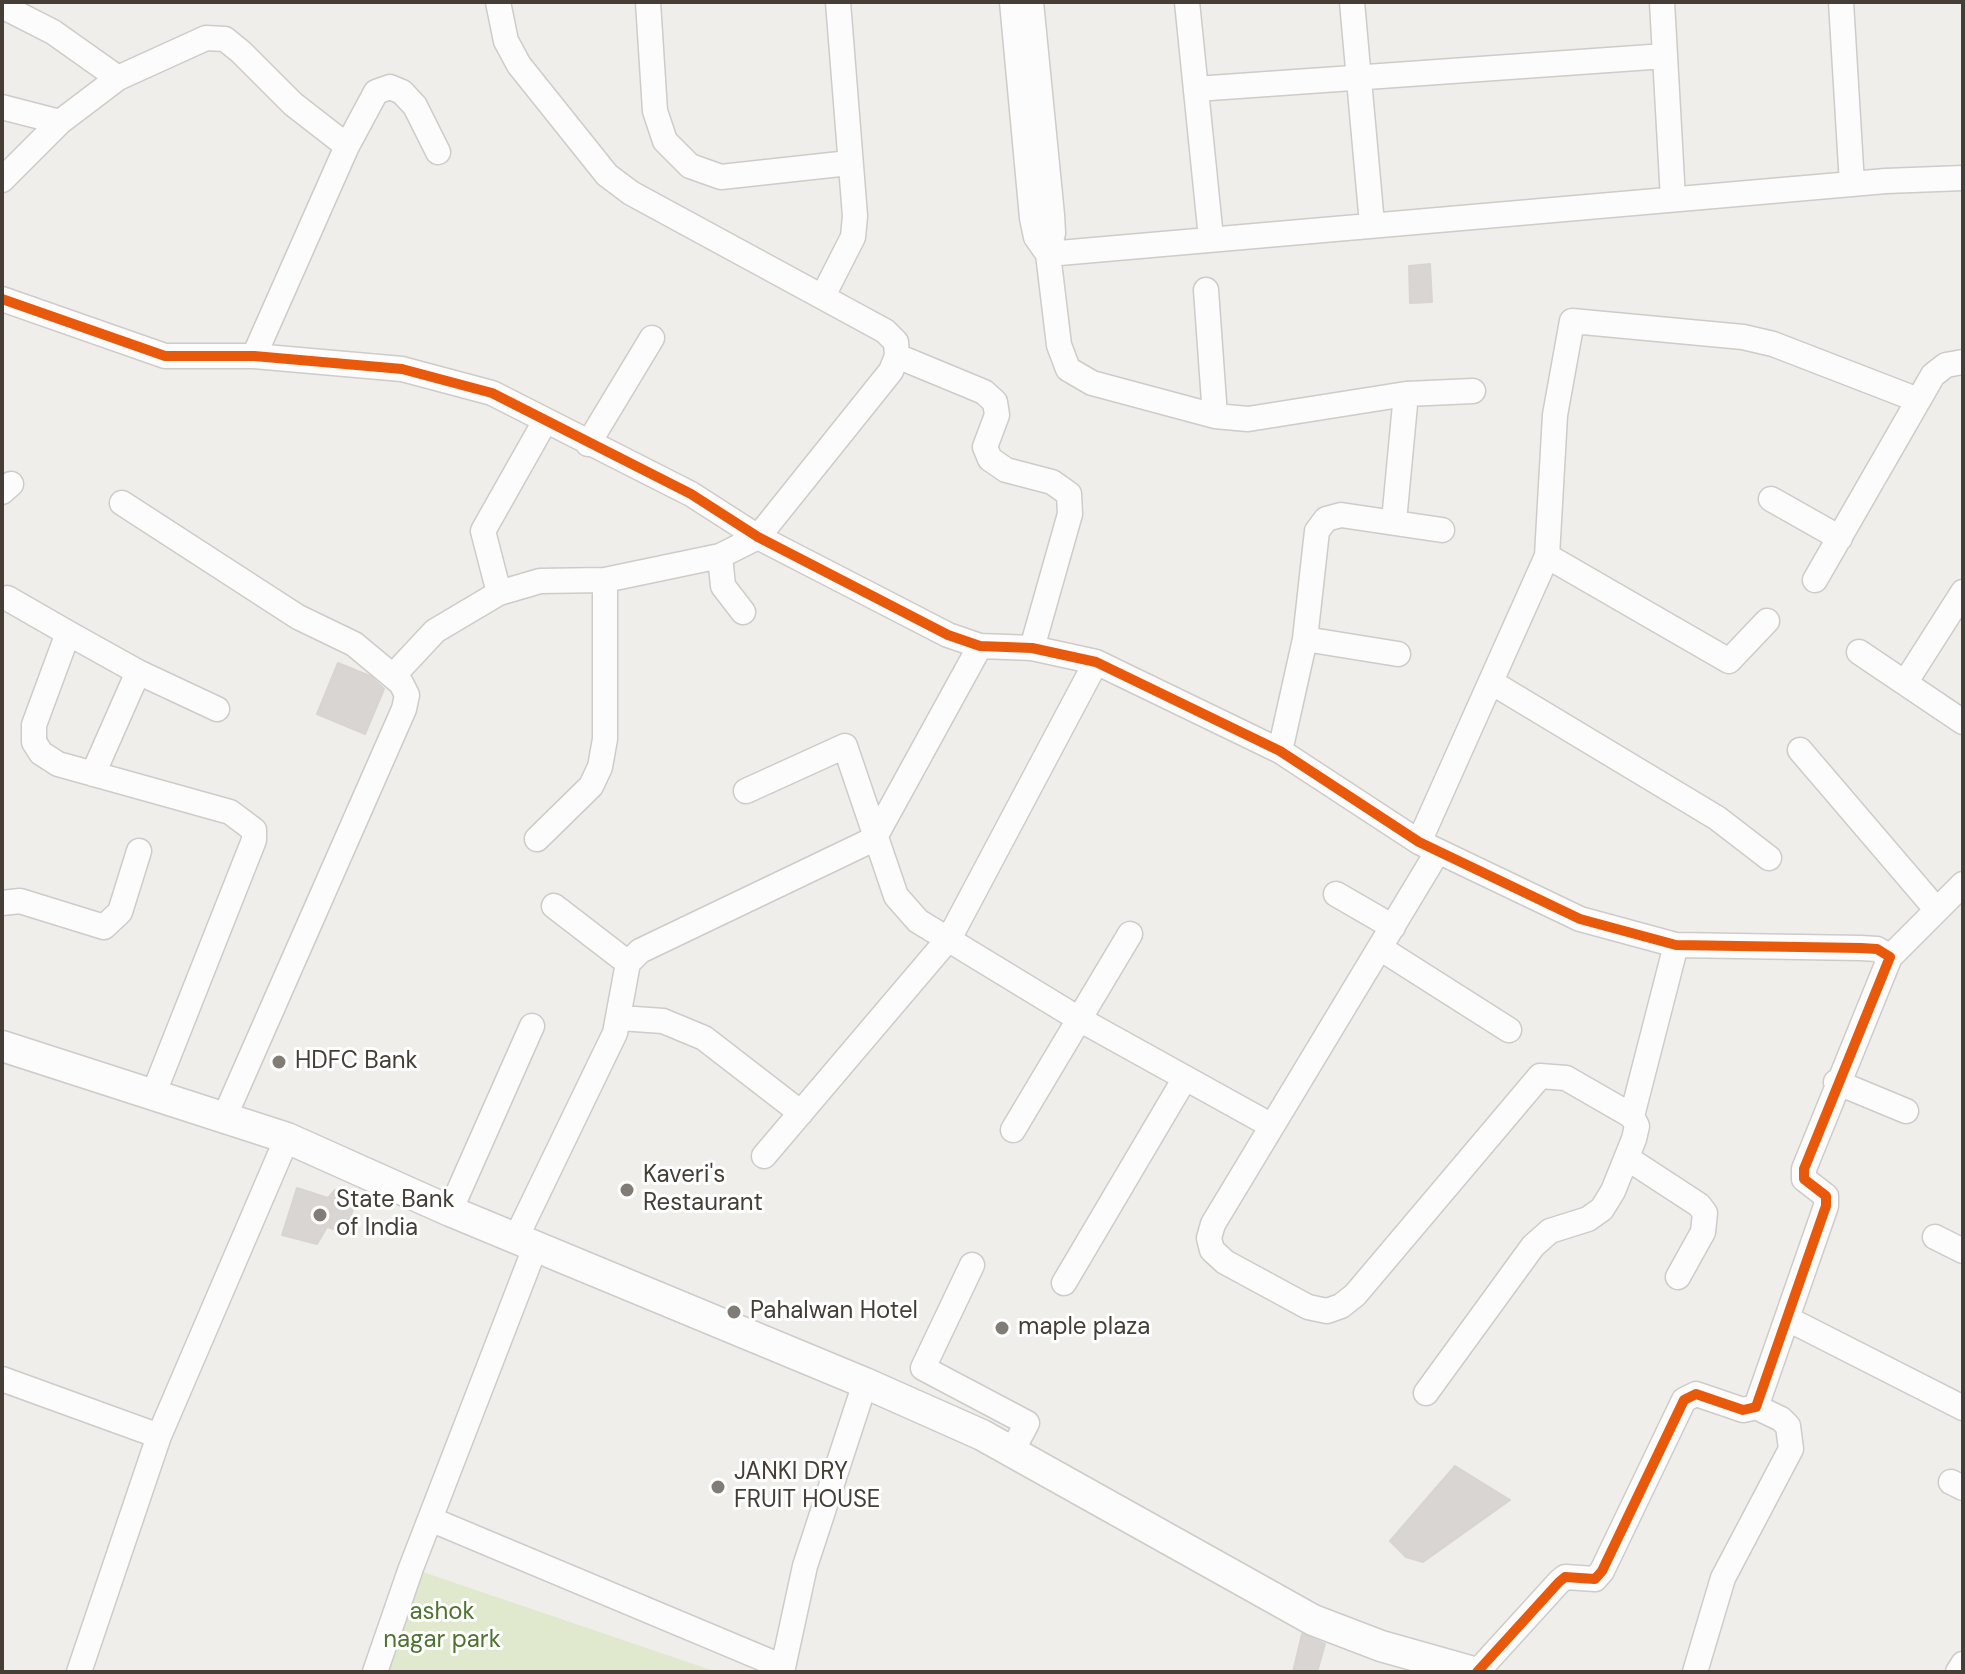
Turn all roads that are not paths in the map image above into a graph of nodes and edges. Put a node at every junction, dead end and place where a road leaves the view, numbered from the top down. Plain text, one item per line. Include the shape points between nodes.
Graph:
1 (498, 2) edge
2 (648, 2) edge
3 (838, 2) edge
4 (1012, 2) edge
5 (1031, 2) edge
6 (1187, 2) edge
7 (1352, 2) edge
8 (1662, 2) edge
9 (1841, 2) edge
10 (2, 6) edge
11 (1665, 56) junction
12 (118, 78) junction
13 (1359, 79) junction
14 (1196, 89) junction
15 (2, 107) edge
16 (60, 122) junction
17 (347, 146) junction
18 (438, 152) dead end
19 (849, 163) junction
20 (1963, 178) edge
21 (2, 180) edge
22 (1852, 184) junction
23 (1673, 199) junction
24 (1372, 224) junction
25 (1211, 238) junction
26 (1048, 254) junction
27 (1206, 290) dead end
28 (824, 294) junction
29 (2, 299) edge
30 (652, 338) dead end
31 (254, 356) junction
32 (897, 356) junction
33 (1963, 362) edge
34 (1473, 391) dead end
35 (1406, 394) junction
36 (1918, 400) junction
37 (1215, 416) junction
38 (544, 423) junction
39 (588, 444) junction
40 (1771, 499) dead end
41 (122, 503) dead end
42 (1394, 521) junction
43 (1442, 530) dead end
44 (758, 537) junction
45 (1840, 538) junction
46 (720, 556) junction
47 (1547, 556) junction
48 (605, 580) junction
49 (1815, 580) dead end
50 (1963, 592) edge
51 (499, 593) junction
52 (7, 598) dead end
53 (743, 612) dead end
54 (1767, 621) dead end
55 (68, 633) junction
56 (1305, 639) junction
57 (980, 646) junction
58 (1032, 648) junction
59 (1859, 652) dead end
60 (1398, 654) dead end
61 (1096, 662) junction
62 (138, 672) junction
63 (393, 676) junction
64 (1491, 682) junction
65 (1905, 683) junction
66 (217, 709) dead end
67 (1963, 722) edge
68 (1800, 750) dead end
69 (1280, 751) junction
70 (93, 774) junction
71 (746, 791) dead end
72 (537, 839) dead end
73 (874, 839) junction
74 (1428, 846) junction
75 (139, 851) dead end
76 (1769, 858) dead end
77 (1963, 884) edge
78 (1336, 894) dead end
79 (2, 903) edge
80 (554, 906) dead end
81 (1936, 909) junction
82 (1393, 927) junction
83 (1130, 934) dead end
84 (950, 937) junction
85 (1676, 945) junction
86 (1380, 948) junction
87 (1890, 957) junction
88 (628, 963) junction
89 (620, 1018) junction
90 (1079, 1019) junction
91 (532, 1026) dead end
92 (1509, 1030) dead end
93 (2, 1046) edge
94 (1185, 1078) junction
95 (1836, 1082) junction
96 (153, 1095) junction
97 (1906, 1111) dead end
98 (801, 1113) junction
99 (1632, 1116) junction
100 (224, 1118) junction
101 (1272, 1126) junction
102 (1013, 1130) dead end
103 (287, 1138) junction
104 (764, 1156) dead end
105 (1627, 1158) junction
106 (450, 1211) junction
107 (1935, 1237) dead end
108 (526, 1242) junction
109 (1963, 1251) edge
110 (972, 1265) dead end
111 (1678, 1277) dead end
112 (1064, 1283) dead end
113 (1788, 1319) junction
114 (2, 1379) edge
115 (865, 1383) junction
116 (1426, 1393) dead end
117 (1756, 1407) junction
118 (1963, 1408) edge
119 (159, 1436) junction
120 (1012, 1451) junction
121 (430, 1519) junction
122 (1963, 1664) edge
123 (782, 1670) edge
124 (79, 1672) edge
125 (375, 1672) edge
126 (1475, 1672) edge
127 (1695, 1672) edge
128 (1958, 1672) edge

1 - 28 street via 506,41 519,65 607,175 631,193
2 - 19 street via 655,111 665,141 690,166 721,177
3 - 19 street
4 - 26 street via 1032,218 1036,237
5 - 26 street via 1052,215
6 - 14 street
7 - 13 street
8 - 11 street
9 - 22 street
10 - 12 street via 53,32
11 - 13 street
11 - 23 street
12 - 16 street
12 - 17 street via 206,38 225,39 293,104
13 - 14 street
13 - 24 street
14 - 25 street
15 - 16 street
16 - 21 street
17 - 18 street via 376,92 390,87 415,106
17 - 31 street
19 - 28 street via 853,237
20 - 22 street
22 - 23 street
23 - 24 street
24 - 25 street
25 - 26 street
26 - 37 street via 1059,345 1068,369 1092,383
27 - 37 street
28 - 32 street via 885,331 896,342
29 - 31 street via 165,356
30 - 39 street
31 - 38 street via 402,369 492,393
32 - 44 street via 891,371
32 - 58 street via 984,392 995,402 997,415 985,447 990,459 1006,470 1052,482 1069,494 1070,514
33 - 36 street via 1946,365 1933,375
34 - 35 street
35 - 37 street via 1248,419
35 - 42 street
36 - 45 street
36 - 47 street via 1743,337 1572,321 1555,415
38 - 39 street
38 - 51 street via 483,531
39 - 44 street via 691,494
40 - 45 street
41 - 63 street via 298,617 354,644
42 - 43 street
42 - 56 street via 1341,515 1326,519 1317,531
44 - 46 street
44 - 57 street via 948,635
45 - 49 street
46 - 48 street
46 - 53 street via 723,586
47 - 54 street via 1729,661
47 - 64 street
48 - 51 street via 540,581
48 - 72 street via 605,739 600,767 591,786
50 - 65 street
51 - 63 street via 435,631
52 - 55 street
55 - 62 street
55 - 70 street via 34,725 34,742 58,764
56 - 60 street
56 - 69 street
57 - 58 street
57 - 73 street
58 - 61 street
59 - 65 street
61 - 69 street
61 - 84 street
62 - 66 street
62 - 70 street
63 - 100 street via 407,695 404,709
64 - 74 street
64 - 76 street via 1717,818
65 - 67 street
68 - 81 street
69 - 74 street
70 - 96 street via 230,812 254,830
71 - 73 street via 845,746
73 - 84 street via 905,909
73 - 88 street via 640,951
74 - 82 street
74 - 85 street via 1580,919
75 - 79 street via 120,912 104,927 20,901
77 - 81 street
78 - 82 street
80 - 88 street
81 - 87 street
82 - 86 street
83 - 90 street
84 - 90 street
84 - 98 street
85 - 87 street via 1869,949
85 - 99 street
86 - 92 street
86 - 101 street
87 - 95 street
88 - 89 street
89 - 98 street via 663,1021 704,1038
89 - 108 street
90 - 94 street
90 - 102 street
91 - 106 street
93 - 96 street
94 - 101 street
94 - 112 street
95 - 97 street
95 - 113 street via 1804,1169 1804,1179 1826,1196 1826,1206
96 - 100 street
98 - 104 street
99 - 101 street via 1566,1078 1540,1076 1355,1295 1327,1311 1308,1307 1212,1250 1213,1224
99 - 105 street via 1637,1126
100 - 103 street
103 - 106 street
103 - 119 street
105 - 111 street via 1705,1213 1703,1232
105 - 116 street via 1602,1209 1550,1231 1533,1246
106 - 108 street
107 - 109 street
108 - 115 street
108 - 121 street
110 - 120 street via 923,1368 1027,1423
113 - 117 street
113 - 118 street
114 - 119 street
115 - 120 street
115 - 123 street via 805,1566
117 - 126 street via 1743,1410 1696,1394 1684,1400 1602,1571 1595,1579 1565,1577
117 - 127 street via 1788,1426 1791,1449 1723,1578
119 - 124 street
120 - 126 street via 1313,1620
121 - 123 street
121 - 125 street
122 - 128 street

